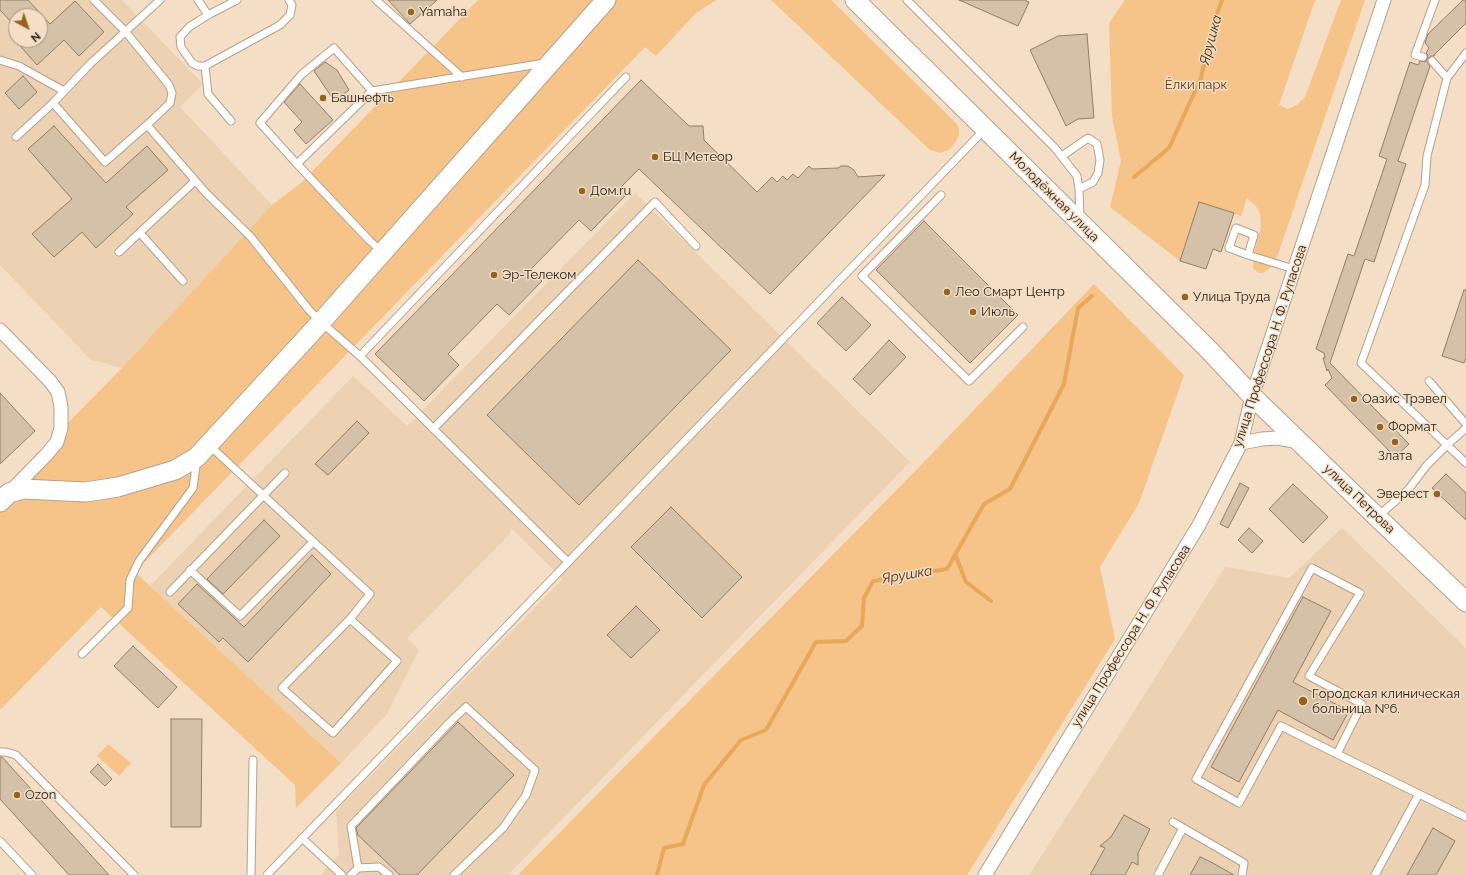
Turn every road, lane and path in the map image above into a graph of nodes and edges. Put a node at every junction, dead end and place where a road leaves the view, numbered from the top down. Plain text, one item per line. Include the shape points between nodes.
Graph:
1 (94, 0) edge
2 (160, 0) edge
3 (198, 0) edge
4 (237, 0) edge
5 (290, 0) edge
6 (376, 0) edge
7 (606, 0) edge
8 (855, 0) edge
9 (907, 0) edge
10 (1384, 0) edge
11 (1435, 0) edge
12 (208, 16) junction
13 (125, 32) junction
14 (1466, 53) edge
15 (1423, 57) dead end
16 (0, 60) edge
17 (1432, 61) dead end
18 (551, 62) junction
19 (205, 66) junction
20 (462, 77) junction
21 (626, 77) dead end
22 (1446, 78) junction
23 (64, 91) junction
24 (372, 91) junction
25 (53, 103) junction
26 (230, 121) dead end
27 (147, 125) junction
28 (985, 129) junction
29 (16, 136) dead end
30 (1062, 156) junction
31 (296, 164) junction
32 (195, 181) junction
33 (1079, 189) junction
34 (941, 195) dead end
35 (1080, 223) junction
36 (140, 233) junction
37 (696, 246) dead end
38 (119, 252) dead end
39 (382, 252) junction
40 (1248, 254) dead end
41 (1294, 269) junction
42 (184, 281) dead end
43 (321, 322) junction
44 (1023, 327) dead end
45 (0, 330) edge
46 (360, 356) junction
47 (1429, 381) dead end
48 (1252, 396) junction
49 (1466, 424) edge
50 (1466, 428) edge
51 (433, 429) junction
52 (1300, 442) junction
53 (1241, 443) junction
54 (1447, 445) junction
55 (203, 451) junction
56 (1466, 463) edge
57 (285, 472) dead end
58 (263, 496) junction
59 (4, 498) edge
60 (1377, 517) junction
61 (313, 542) junction
62 (568, 562) junction
63 (190, 570) junction
64 (170, 592) dead end
65 (1466, 602) edge
66 (350, 619) junction
67 (82, 654) dead end
68 (0, 752) edge
69 (1337, 754) junction
70 (253, 760) dead end
71 (1419, 794) junction
72 (1466, 817) edge
73 (1173, 822) dead end
74 (1183, 828) junction
75 (302, 838) junction
76 (0, 841) edge
77 (358, 868) junction
78 (32, 875) edge
79 (134, 875) edge
80 (251, 875) edge
81 (267, 875) edge
82 (342, 875) edge
83 (351, 875) edge
84 (389, 875) edge
85 (454, 875) edge
86 (985, 875) edge
87 (1158, 875) edge
88 (1242, 875) edge
89 (1376, 875) edge

1 - 13 lane
2 - 13 lane
3 - 12 lane
4 - 12 lane
5 - 19 lane via 290,15 280,25
6 - 20 lane
7 - 18 main road
8 - 28 main road, Молодёжная улица
9 - 30 lane
10 - 41 street, улица Профессора Н. Ф. Рупасова
11 - 15 lane via 1415,55
12 - 19 lane via 180,37 181,47 192,63
13 - 23 lane
13 - 27 lane via 168,85 172,94 170,103
14 - 22 lane
16 - 23 lane via 20,66
17 - 22 lane
18 - 20 lane
18 - 39 main road
19 - 26 lane via 208,94
20 - 24 lane
21 - 46 lane
22 - 54 lane via 1427,156 1425,185 1361,363
23 - 25 lane
24 - 31 lane
24 - 31 lane via 334,48 302,74 260,123
25 - 27 lane via 105,162
25 - 29 lane
27 - 32 lane
28 - 35 main road, Молодёжная улица
28 - 62 lane
30 - 33 lane via 1077,176
30 - 33 lane via 1088,138 1097,144 1100,160 1098,173 1094,182
31 - 39 lane
32 - 36 lane
32 - 43 lane via 250,236
33 - 35 lane
34 - 44 lane via 862,276 969,381
35 - 48 main road, Молодёжная улица
36 - 38 lane
36 - 42 lane
37 - 51 lane via 655,202
39 - 43 main road
40 - 41 lane
41 - 48 street, улица Профессора Н. Ф. Рупасова
43 - 46 lane
43 - 55 main road
45 - 59 street via 50,381 59,396 62,414 59,435 52,449
46 - 51 lane
47 - 49 lane
48 - 52 main road, улица Петрова
48 - 53 street, улица Профессора Н. Ф. Рупасова
50 - 54 lane
51 - 62 lane
52 - 53 street via 1277,438
52 - 60 main road, улица Петрова
53 - 86 street, улица Профессора Н. Ф. Рупасова via 1199,525
54 - 56 lane
54 - 60 lane via 1427,465 1408,490
55 - 58 lane
55 - 59 main road via 175,470 134,483 108,489 75,492 18,489
55 - 67 lane via 193,488 136,567 130,580 128,608
57 - 58 lane
58 - 61 lane
58 - 63 lane
60 - 65 main road, улица Петрова
61 - 63 lane via 240,616
61 - 66 lane via 370,594
62 - 75 lane
63 - 64 lane
66 - 66 lane via 397,661 333,733 282,688
68 - 79 lane via 16,755
69 - 69 lane via 1281,726 1240,803 1196,779 1312,568 1360,593 1308,676 1362,704
69 - 71 lane
70 - 80 lane
71 - 72 lane
71 - 89 lane
73 - 74 lane
74 - 87 lane
74 - 88 lane via 1244,863
75 - 81 lane
75 - 82 lane
76 - 78 lane
77 - 83 lane
77 - 84 lane via 380,867
77 - 85 lane via 351,826 466,707 535,770 526,794 503,828

